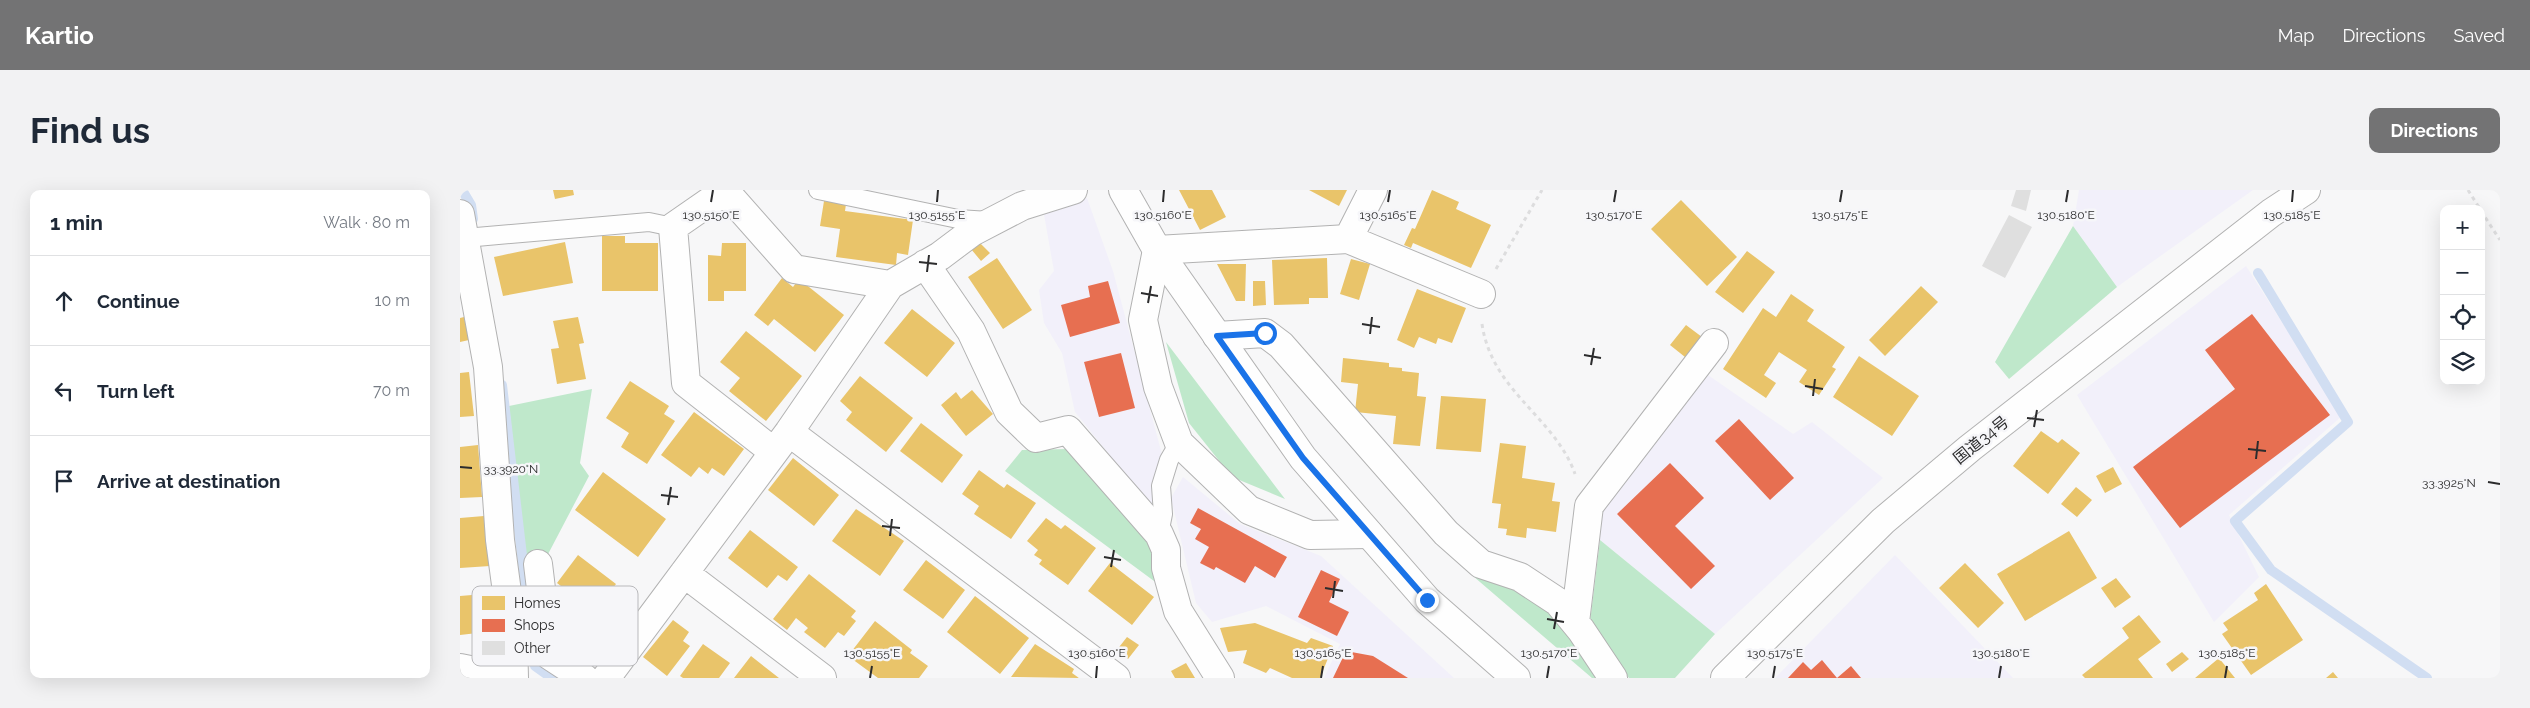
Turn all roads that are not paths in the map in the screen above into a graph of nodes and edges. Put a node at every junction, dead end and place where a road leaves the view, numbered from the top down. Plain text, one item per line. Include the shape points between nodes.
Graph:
1 (818, 190) edge
2 (1073, 190) edge
3 (1123, 190) edge
4 (1373, 190) edge
5 (2306, 190) edge
6 (725, 191) edge
7 (462, 221) edge
8 (994, 221) junction
9 (674, 227) junction
10 (1348, 239) junction
11 (1157, 250) junction
12 (925, 264) junction
13 (890, 285) junction
14 (1481, 294) road end
15 (1217, 336) junction
16 (1714, 343) dead end
17 (782, 442) junction
18 (1179, 443) junction
19 (1159, 534) junction
20 (1369, 534) junction
21 (538, 564) dead end
22 (684, 573) junction
23 (506, 586) edge
24 (541, 586) edge
25 (1575, 622) junction
26 (638, 635) edge
27 (566, 666) edge
28 (615, 666) edge
29 (460, 668) edge
30 (1738, 674) edge
31 (510, 678) edge
32 (584, 678) edge
33 (606, 678) edge
34 (822, 678) edge
35 (1116, 678) edge
36 (1220, 678) edge
37 (1516, 678) edge
38 (1613, 678) edge

1 - 8 lane via 958,219
2 - 8 main road via 1022,206
3 - 11 main road
4 - 10 main road
5 - 30 main road, 国道34号 via 2271,213 1912,496 1883,521
6 - 9 main road
6 - 13 main road via 794,268
7 - 9 lane via 649,222
7 - 23 main road via 488,367
8 - 12 main road
9 - 17 main road via 686,382
10 - 11 main road
10 - 14 main road
11 - 15 main road
11 - 18 main road via 1143,320 1158,387
12 - 13 main road
12 - 19 main road via 972,331 1009,412 1036,438 1068,430
13 - 17 main road
15 - 20 main road via 1303,458
15 - 25 main road via 1265,333 1281,344 1446,533 1481,564 1520,577 1558,602
16 - 25 main road via 1589,506
17 - 22 main road
17 - 35 main road
18 - 19 lane via 1169,460 1161,486 1163,514
18 - 20 main road via 1249,510 1310,535
19 - 36 main road via 1166,550 1166,568 1178,611
20 - 37 main road via 1427,600
21 - 24 main road
22 - 26 main road
22 - 34 main road
25 - 38 main road
27 - 32 main road
28 - 33 main road
29 - 31 main road

